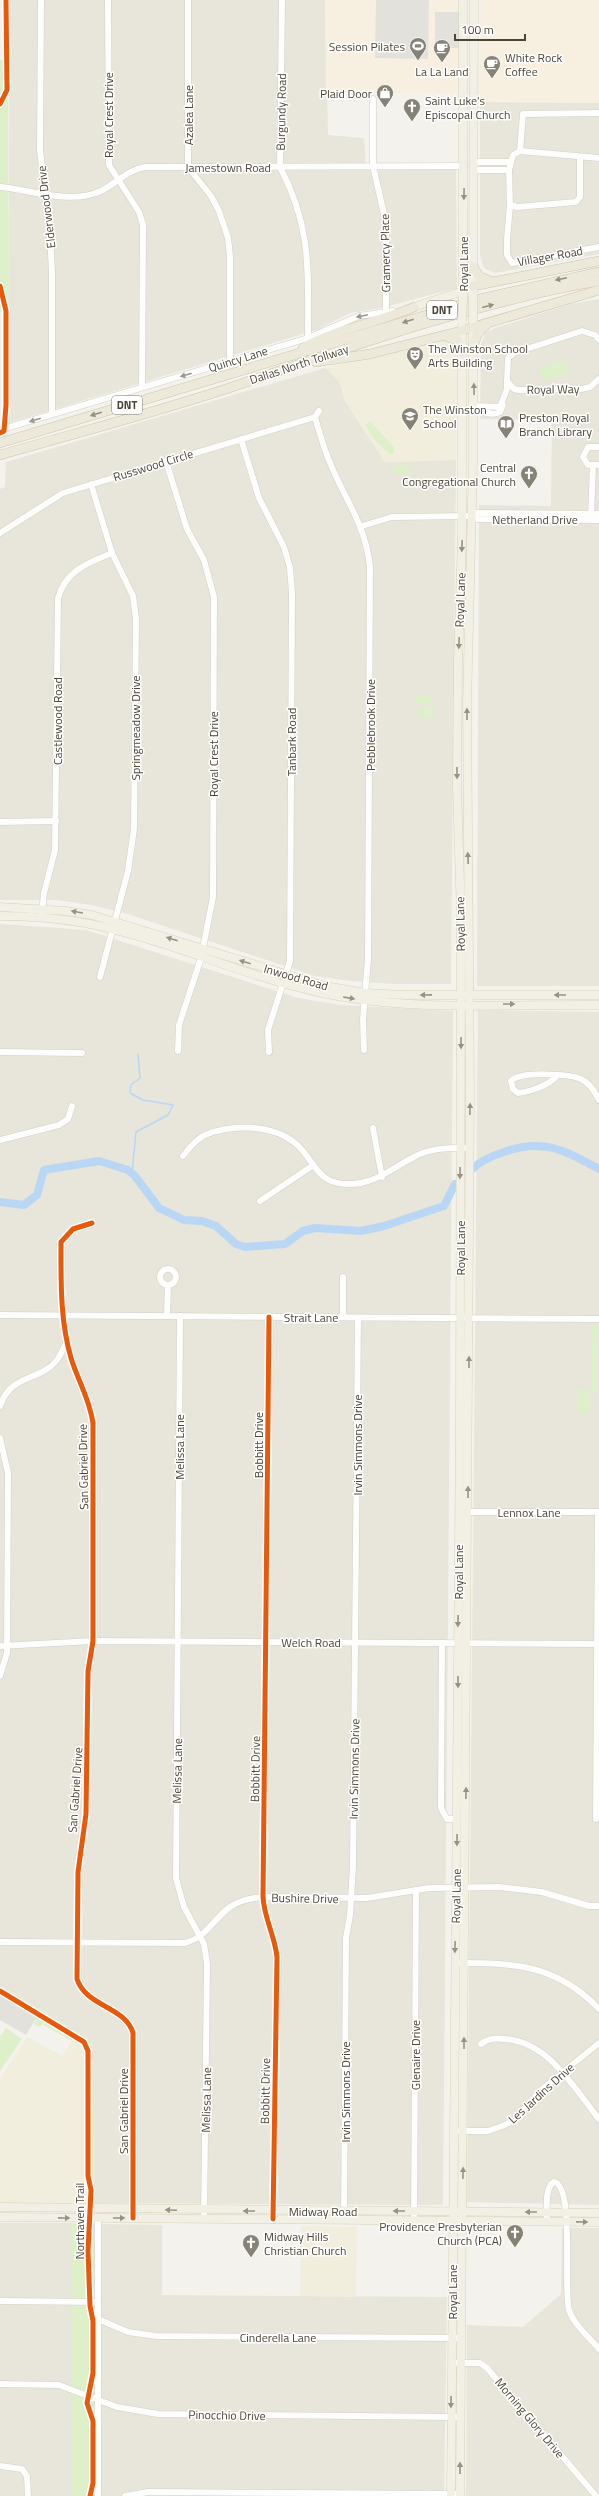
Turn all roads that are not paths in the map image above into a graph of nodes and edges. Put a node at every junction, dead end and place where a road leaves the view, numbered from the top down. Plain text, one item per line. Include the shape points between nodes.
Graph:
1 (41, 0) edge
2 (108, 0) edge
3 (188, 0) edge
4 (282, 0) edge
5 (463, 0) edge
6 (474, 0) edge
7 (464, 28) junction
8 (474, 28) junction
9 (464, 53) junction
10 (474, 53) junction
11 (373, 99) dead end
12 (599, 113) edge
13 (464, 118) junction
14 (474, 118) junction
15 (520, 151) junction
16 (580, 156) junction
17 (599, 158) edge
18 (510, 162) junction
19 (373, 166) junction
20 (464, 166) junction
21 (473, 166) junction
22 (188, 167) junction
23 (280, 167) junction
24 (509, 170) junction
25 (118, 180) junction
26 (0, 187) edge
27 (45, 194) junction
28 (510, 205) junction
29 (599, 247) edge
30 (599, 260) edge
31 (473, 267) junction
32 (599, 272) edge
33 (490, 280) junction
34 (599, 280) edge
35 (473, 290) junction
36 (599, 290) edge
37 (463, 295) junction
38 (414, 307) junction
39 (386, 313) junction
40 (488, 323) junction
41 (473, 328) junction
42 (462, 331) junction
43 (444, 336) junction
44 (308, 338) junction
45 (599, 340) edge
46 (473, 346) junction
47 (462, 352) junction
48 (288, 357) junction
49 (230, 362) junction
50 (290, 367) junction
51 (599, 379) edge
52 (507, 381) junction
53 (142, 388) junction
54 (463, 405) junction
55 (474, 406) junction
56 (319, 411) dead end
57 (52, 414) junction
58 (315, 417) junction
59 (0, 430) edge
60 (241, 439) junction
61 (0, 443) edge
62 (599, 447) edge
63 (0, 455) edge
64 (166, 461) junction
65 (463, 461) junction
66 (474, 462) junction
67 (596, 466) edge
68 (91, 484) junction
69 (599, 514) edge
70 (462, 516) junction
71 (472, 516) junction
72 (591, 517) junction
73 (599, 520) edge
74 (362, 526) junction
75 (0, 533) edge
76 (112, 553) junction
77 (460, 606) junction
78 (469, 607) junction
79 (457, 729) junction
80 (467, 729) junction
81 (56, 821) junction
82 (0, 822) edge
83 (459, 882) junction
84 (469, 882) junction
85 (0, 907) edge
86 (42, 913) junction
87 (0, 916) edge
88 (115, 921) junction
89 (113, 930) junction
90 (203, 949) junction
91 (201, 958) junction
92 (100, 977) dead end
93 (284, 979) junction
94 (461, 994) junction
95 (470, 995) junction
96 (599, 995) edge
97 (366, 997) junction
98 (461, 1004) junction
99 (470, 1004) junction
100 (599, 1005) edge
101 (364, 1050) dead end
102 (178, 1051) dead end
103 (0, 1052) edge
104 (269, 1052) dead end
105 (82, 1054) dead end
106 (556, 1076) junction
107 (460, 1088) junction
108 (470, 1088) junction
109 (599, 1100) edge
110 (72, 1106) dead end
111 (372, 1128) dead end
112 (0, 1140) edge
113 (461, 1148) junction
114 (470, 1148) junction
115 (183, 1156) dead end
116 (312, 1166) junction
117 (382, 1177) junction
118 (260, 1201) dead end
119 (92, 1223) dead end
120 (343, 1277) dead end
121 (168, 1285) dead end
122 (0, 1315) edge
123 (63, 1315) junction
124 (167, 1316) junction
125 (180, 1316) junction
126 (269, 1317) junction
127 (343, 1318) junction
128 (358, 1318) junction
129 (459, 1318) junction
130 (469, 1318) junction
131 (599, 1319) edge
132 (67, 1341) junction
133 (57, 1360) junction
134 (72, 1360) junction
135 (0, 1406) edge
136 (460, 1427) junction
137 (469, 1427) junction
138 (0, 1438) edge
139 (459, 1512) junction
140 (468, 1512) junction
141 (598, 1512) edge
142 (93, 1641) junction
143 (178, 1642) junction
144 (267, 1642) junction
145 (356, 1642) junction
146 (442, 1643) junction
147 (458, 1643) junction
148 (468, 1643) junction
149 (598, 1644) edge
150 (7, 1645) junction
151 (0, 1646) edge
152 (0, 1676) edge
153 (461, 1819) junction
154 (596, 1819) dead end
155 (456, 1888) junction
156 (465, 1888) junction
157 (416, 1890) junction
158 (264, 1897) junction
159 (351, 1898) junction
160 (599, 1906) edge
161 (200, 1937) junction
162 (0, 1942) edge
163 (77, 1942) junction
164 (455, 1963) junction
165 (465, 1963) junction
166 (599, 2009) edge
167 (599, 2043) edge
168 (481, 2044) dead end
169 (562, 2073) junction
170 (599, 2119) edge
171 (454, 2131) junction
172 (463, 2131) junction
173 (0, 2207) edge
174 (133, 2209) junction
175 (344, 2211) junction
176 (414, 2211) junction
177 (547, 2212) junction
178 (566, 2213) junction
179 (599, 2213) edge
180 (204, 2215) junction
181 (273, 2215) junction
182 (452, 2216) junction
183 (462, 2216) junction
184 (0, 2217) edge
185 (98, 2218) junction
186 (133, 2218) junction
187 (344, 2220) junction
188 (414, 2220) junction
189 (547, 2222) junction
190 (566, 2222) junction
191 (599, 2222) edge
192 (451, 2288) junction
193 (461, 2288) junction
194 (0, 2301) edge
195 (98, 2302) junction
196 (98, 2319) junction
197 (452, 2338) junction
198 (461, 2338) junction
199 (599, 2349) edge
200 (452, 2363) junction
201 (461, 2363) junction
202 (0, 2384) edge
203 (98, 2400) junction
204 (455, 2417) junction
205 (0, 2466) edge
206 (450, 2495) edge
207 (460, 2495) edge
208 (28, 2496) edge
209 (98, 2496) edge
210 (125, 2496) edge
211 (596, 2496) edge

1 - 27 street, Elderwood Drive via 40,150
2 - 25 street, Royal Crest Drive via 108,156 109,165
3 - 22 street, Azalea Lane
4 - 23 street, Burgundy Road
5 - 7 main road, Royal Lane
6 - 8 main road, Royal Lane
7 - 8 main road
7 - 9 main road, Royal Lane
8 - 10 main road, Royal Lane
9 - 10 main road
9 - 13 main road, Royal Lane
10 - 14 main road, Royal Lane
11 - 19 street, Gramercy Place
12 - 15 street via 523,114
13 - 14 main road
13 - 20 main road, Royal Lane
14 - 21 main road, Royal Lane
15 - 16 street
15 - 18 street via 513,155
16 - 17 street
16 - 28 street via 578,201 517,207
18 - 21 street
18 - 24 street, Villager Road
19 - 20 street, Jamestown Road
19 - 23 street, Jamestown Road
19 - 39 street, Gramercy Place via 386,218
20 - 21 main road
20 -> 37 main road, Royal Lane
21 - 24 street
21 - 31 main road, Royal Lane
22 - 23 street, Jamestown Road
22 - 25 street, Jamestown Road via 138,168
22 - 49 street via 214,201 225,224 230,256
23 - 44 street, Burgundy Road via 293,191 304,227 308,259
24 - 28 street, Villager Road
25 - 27 street, Jamestown Road via 102,191 83,196
25 - 53 street, Royal Crest Drive via 139,212 143,225
26 - 27 street, Jamestown Road
27 - 57 street, Elderwood Drive via 52,273
28 - 29 street, Villager Road via 507,250 512,263
30 - 33 highway
31 - 33 highway via 480,277
31 - 35 main road, Royal Lane
32 -> 48 highway, Dallas North Tollway / DNT via 480,299
33 - 35 highway
50 -> 34 highway, Dallas North Tollway / DNT via 481,308
35 - 37 main road, Quincy Lane
35 - 41 main road, Royal Lane, bridge
36 - 40 highway
37 - 38 main road, Quincy Lane
37 - 42 main road, Royal Lane, bridge
38 - 39 street, Quincy Lane
38 - 48 highway via 393,316 339,331
39 -> 44 street, Quincy Lane via 349,319
40 - 41 highway
40 - 46 highway via 478,333
41 - 42 highway
41 - 46 main road, Royal Lane
42 - 43 highway
42 - 47 main road, Royal Lane
43 - 47 highway via 457,340
43 - 50 highway via 370,354
44 - 49 street, Quincy Lane
45 - 52 street via 595,335 582,331 514,353 508,358
55 -> 46 main road, Royal Lane
47 - 54 main road, Royal Lane
48 -> 61 highway, Dallas North Tollway / DNT
49 -> 53 street, Quincy Lane
50 - 63 highway, Dallas North Tollway / DNT
51 - 52 street, Royal Way via 590,387 581,389 518,390
52 - 55 street via 500,412 496,414 479,410
53 - 57 street, Quincy Lane
54 - 55 main road
54 - 65 main road, Royal Lane
55 - 66 main road, Royal Lane
56 - 58 street
57 -> 59 street, Quincy Lane
58 - 60 street, Russwood Circle
58 - 74 street, Pebblebrook Drive via 328,458
60 - 64 street, Russwood Circle
60 - 93 street, Tanbark Road via 260,498 284,547 290,568 292,593 290,961
62 - 67 street via 591,446 583,454 586,463
64 - 68 street, Russwood Circle
64 - 90 street, Royal Crest Drive via 187,529 204,560 214,597 213,897
65 - 66 main road
65 - 70 main road, Royal Lane
66 - 71 main road, Royal Lane
67 - 72 street
68 - 75 street, Russwood Circle via 63,493
68 - 76 street, Springmeadow Drive
69 - 72 street, Netherland Drive
70 - 71 street, Netherland Drive
70 - 74 street, Netherland Drive via 392,517
70 -> 77 main road, Royal Lane
71 - 72 street, Netherland Drive via 477,519
71 - 78 main road, Royal Lane
72 - 73 street, Netherland Drive
74 - 97 street, Pebblebrook Drive via 370,566
76 - 81 street, Castlewood Road via 80,567 68,576 58,598
76 - 88 street, Springmeadow Drive via 133,596 136,619 134,829 132,852
77 - 78 main road
77 -> 79 main road, Royal Lane
80 -> 78 main road, Royal Lane
79 - 80 main road
79 -> 83 main road, Royal Lane
84 -> 80 main road, Royal Lane
81 - 82 street
81 - 86 street, Castlewood Road via 56,850 44,893
83 - 84 main road
83 - 94 main road, Royal Lane
84 - 95 main road, Royal Lane
85 - 86 main road, Inwood Road
86 - 87 main road, Inwood Road
88 -> 86 main road, Inwood Road via 66,910
86 - 89 main road, Inwood Road
88 - 89 street, Springmeadow Drive
90 -> 88 main road, Inwood Road
89 - 91 main road, Inwood Road
89 - 92 street, Springmeadow Drive
90 - 91 street, Royal Crest Drive
93 -> 90 main road, Inwood Road
91 - 93 main road, Inwood Road
91 - 102 street, Royal Crest Drive via 179,1025
93 - 97 main road, Inwood Road
93 - 104 street, Tanbark Road via 268,1030
94 - 95 main road, Inwood Road
94 -> 97 main road, Inwood Road
94 - 98 main road, Royal Lane
96 -> 95 main road, Inwood Road
95 - 99 main road, Royal Lane
97 - 98 main road, Inwood Road
97 - 101 street, Pebblebrook Drive
98 - 99 main road, Inwood Road
98 -> 107 main road, Royal Lane
99 -> 100 main road, Inwood Road
99 - 108 main road, Royal Lane
103 - 105 street
106 - 106 street via 521,1075 511,1080 513,1088 518,1093 553,1081
106 - 109 street via 567,1075 582,1080 594,1089
107 - 108 main road
107 - 113 main road, Royal Lane
114 -> 108 main road, Royal Lane
110 - 112 street via 68,1119 59,1125
111 - 117 street
113 - 114 street
113 - 117 street via 434,1149 415,1156
113 -> 129 main road, Royal Lane
114 - 130 main road, Royal Lane
115 - 116 street via 205,1135 235,1129 264,1129 295,1143
116 - 117 street via 321,1175 335,1182 366,1182
116 - 118 street
119 - 123 street, San Gabriel Drive via 73,1229 61,1242
120 - 127 street
121 - 124 street
122 - 123 street, Strait Lane
123 - 124 street, Strait Lane
123 - 132 street, San Gabriel Drive
124 - 125 street, Strait Lane
125 - 126 street, Strait Lane
125 - 143 street, Melissa Lane
126 - 127 street, Strait Lane
126 - 144 street, Bobbitt Drive
127 - 128 street, Strait Lane
128 - 129 street, Strait Lane
128 - 145 street, Irvin Simmons Drive
129 - 130 street, Strait Lane
129 - 136 main road, Royal Lane
130 - 131 street, Strait Lane
137 -> 130 main road, Royal Lane
132 - 133 street
132 - 134 street, San Gabriel Drive
133 - 134 street
133 - 135 street via 44,1371 16,1382
134 - 142 street, San Gabriel Drive via 85,1389 93,1423
136 - 137 main road
136 - 139 main road, Royal Lane
140 -> 137 main road, Royal Lane
138 - 150 street via 8,1473
139 - 140 street, Lennox Lane
139 -> 147 main road, Royal Lane
140 - 141 street, Lennox Lane
140 - 148 main road, Royal Lane
141 - 149 street
142 - 143 street, Welch Road
142 - 150 street, Welch Road
142 - 163 street, San Gabriel Drive via 88,1671 86,1814 78,1872
143 - 144 street, Welch Road
143 - 161 street, Melissa Lane via 176,1878 184,1907
144 - 145 street, Welch Road
144 - 158 street, Bobbitt Drive
145 - 146 street, Welch Road
145 - 159 street, Irvin Simmons Drive
146 - 147 street, Welch Road
146 - 153 street via 441,1808 447,1819
147 - 148 street, Welch Road
147 -> 153 main road, Royal Lane
148 - 149 street, Welch Road
153 -> 148 main road, Royal Lane
149 - 154 street
150 - 151 street, Welch Road
150 - 152 street
153 -> 155 main road, Royal Lane
153 - 156 main road, Royal Lane
155 - 156 street, Bushire Drive
155 - 157 street, Bushire Drive
155 -> 164 main road, Royal Lane
156 - 160 street, Bushire Drive via 525,1889 589,1906
156 - 165 main road, Royal Lane
157 - 159 street, Bushire Drive via 381,1897
157 - 176 street, Glenaire Drive
158 - 159 street, Bushire Drive
158 - 161 street, Bushire Drive via 249,1899 230,1907
158 - 181 street, Bobbitt Drive via 264,1909 274,1938 277,1957
159 - 175 street, Irvin Simmons Drive via 346,1938
161 - 163 street, Bushire Drive via 193,1941 178,1943
161 - 180 street, Melissa Lane via 204,1944 207,1964
162 - 163 street, Bushire Drive
163 - 174 street, San Gabriel Drive via 77,1979 83,1992 125,2019 133,2033
164 - 165 street
164 - 171 main road, Royal Lane
165 - 166 street via 510,1964 541,1970 567,1984
172 -> 165 main road, Royal Lane
167 - 169 street, Les Jardins Drive
168 - 169 street via 494,2039 522,2042 542,2052
169 - 170 street
169 - 172 street, Les Jardins Drive via 541,2090 515,2119 505,2125 488,2131
171 - 172 street, Les Jardins Drive
171 - 182 main road, Royal Lane
183 -> 172 main road, Royal Lane
173 - 174 main road, Midway Road
180 -> 174 main road, Midway Road
174 - 186 street, San Gabriel Drive
176 -> 175 main road, Midway Road
175 - 181 main road, Midway Road
175 - 187 street, Irvin Simmons Drive
176 - 182 main road, Midway Road
176 - 188 street, Glenaire Drive
177 - 178 main road, Midway Road
177 - 178 street via 550,2186 554,2182 561,2185
177 -> 183 main road, Midway Road
177 - 189 street
178 - 179 main road, Midway Road
178 - 190 street
180 - 181 main road, Midway Road
180 - 186 main road, Midway Road
181 - 187 main road, Midway Road
182 - 183 main road, Midway Road
182 - 188 main road, Midway Road
182 - 192 main road, Royal Lane
183 - 189 main road, Midway Road
183 - 193 main road, Royal Lane
184 -> 185 main road, Midway Road
185 -> 186 main road, Midway Road
185 - 195 street
187 - 188 main road, Midway Road
189 - 190 main road, Midway Road
190 -> 191 main road, Midway Road
190 - 199 street via 567,2301 575,2322
192 - 193 main road
192 - 197 main road, Royal Lane
193 - 198 main road, Royal Lane
194 - 195 street
195 - 196 street
196 - 197 street, Cinderella Lane via 128,2332 156,2336
196 - 203 street
197 - 198 street, Cinderella Lane
197 - 200 main road, Royal Lane
198 - 201 main road, Royal Lane
200 - 201 street, Morning Glory Drive
200 -> 204 main road, Royal Lane
201 - 204 main road, Royal Lane
201 - 211 street, Morning Glory Drive via 480,2363 487,2368
202 - 203 street, Pinocchio Drive via 59,2385
203 - 204 street, Pinocchio Drive via 128,2410 158,2414
203 - 209 street
204 - 206 main road, Royal Lane
207 -> 204 main road, Royal Lane
205 - 208 street via 22,2469 27,2476
206 - 207 street
206 - 210 street via 148,2492

